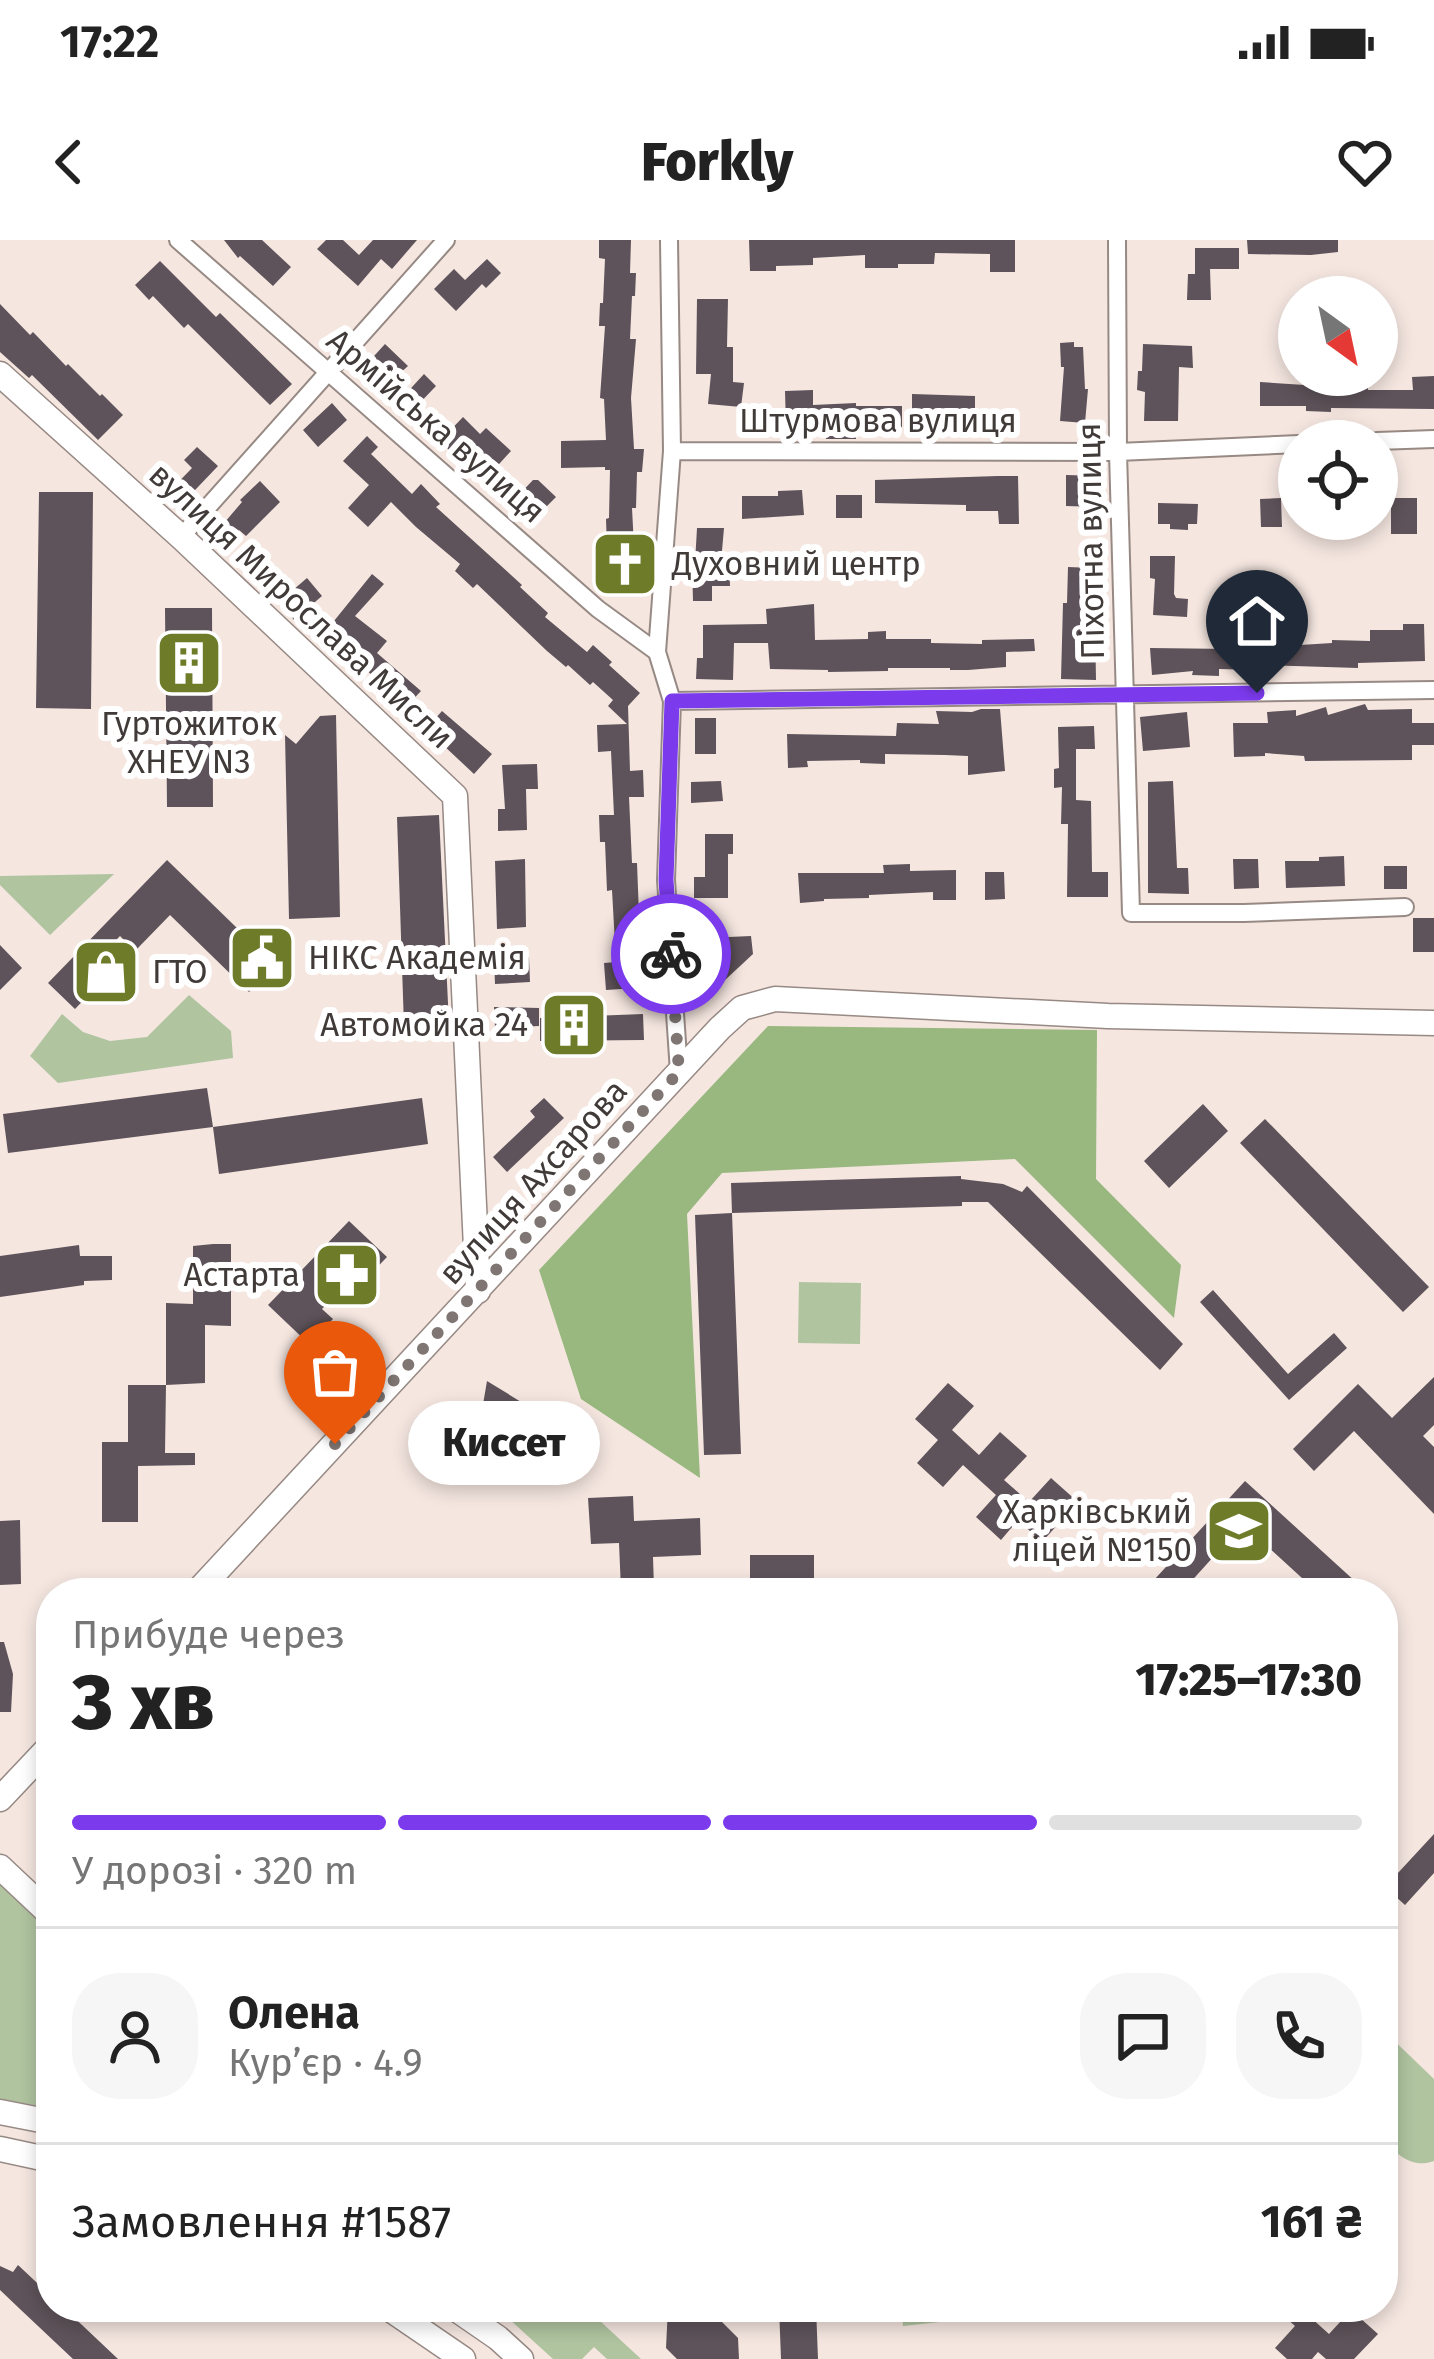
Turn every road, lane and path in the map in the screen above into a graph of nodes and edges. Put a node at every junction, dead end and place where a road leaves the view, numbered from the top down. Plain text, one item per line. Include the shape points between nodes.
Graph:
1 (178, 240) edge
2 (446, 240) edge
3 (669, 240) edge
4 (1117, 240) edge
5 (329, 372) junction
6 (0, 374) edge
7 (1434, 439) edge
8 (1398, 440) edge
9 (1278, 445) edge
10 (672, 451) junction
11 (1118, 452) junction
12 (181, 538) junction
13 (657, 652) junction
14 (1434, 690) edge
15 (1124, 695) junction
16 (672, 701) junction
17 (1405, 907) dead end
18 (1434, 1023) edge
19 (679, 1072) junction
20 (478, 1291) junction
21 (210, 1578) edge
22 (36, 1761) edge
23 (0, 1799) edge
24 (0, 1867) edge
25 (36, 1901) edge
26 (0, 2112) edge
27 (36, 2119) edge
28 (0, 2149) edge
29 (36, 2157) edge
30 (409, 2322) edge
31 (475, 2322) edge
32 (481, 2322) edge
33 (498, 2338) junction
34 (464, 2359) edge
35 (521, 2359) edge

1 - 5 street, Армійська вулиця
2 - 5 street
3 - 10 street
4 - 11 street, Піхотна вулиця
5 - 12 street
5 - 13 street, Армійська вулиця
6 - 12 street, вулиця Мирослава Мисли
7 - 8 street
9 - 11 street, Штурмова вулиця
10 - 11 street, Штурмова вулиця
10 - 13 street
11 - 15 street, Піхотна вулиця
12 - 20 street, вулиця Мирослава Мисли via 455,796
13 - 16 street
14 - 15 street
15 - 16 street
15 - 17 street, Піхотна вулиця via 1131,913
16 - 19 street via 666,880
18 - 19 street, вулиця Ахсарова via 775,999 742,1008
19 - 20 street, вулиця Ахсарова
20 - 21 street, вулиця Ахсарова
22 - 23 street
24 - 25 street
26 - 27 street
28 - 29 street
30 - 34 street
31 - 33 street
32 - 33 street
33 - 35 street

